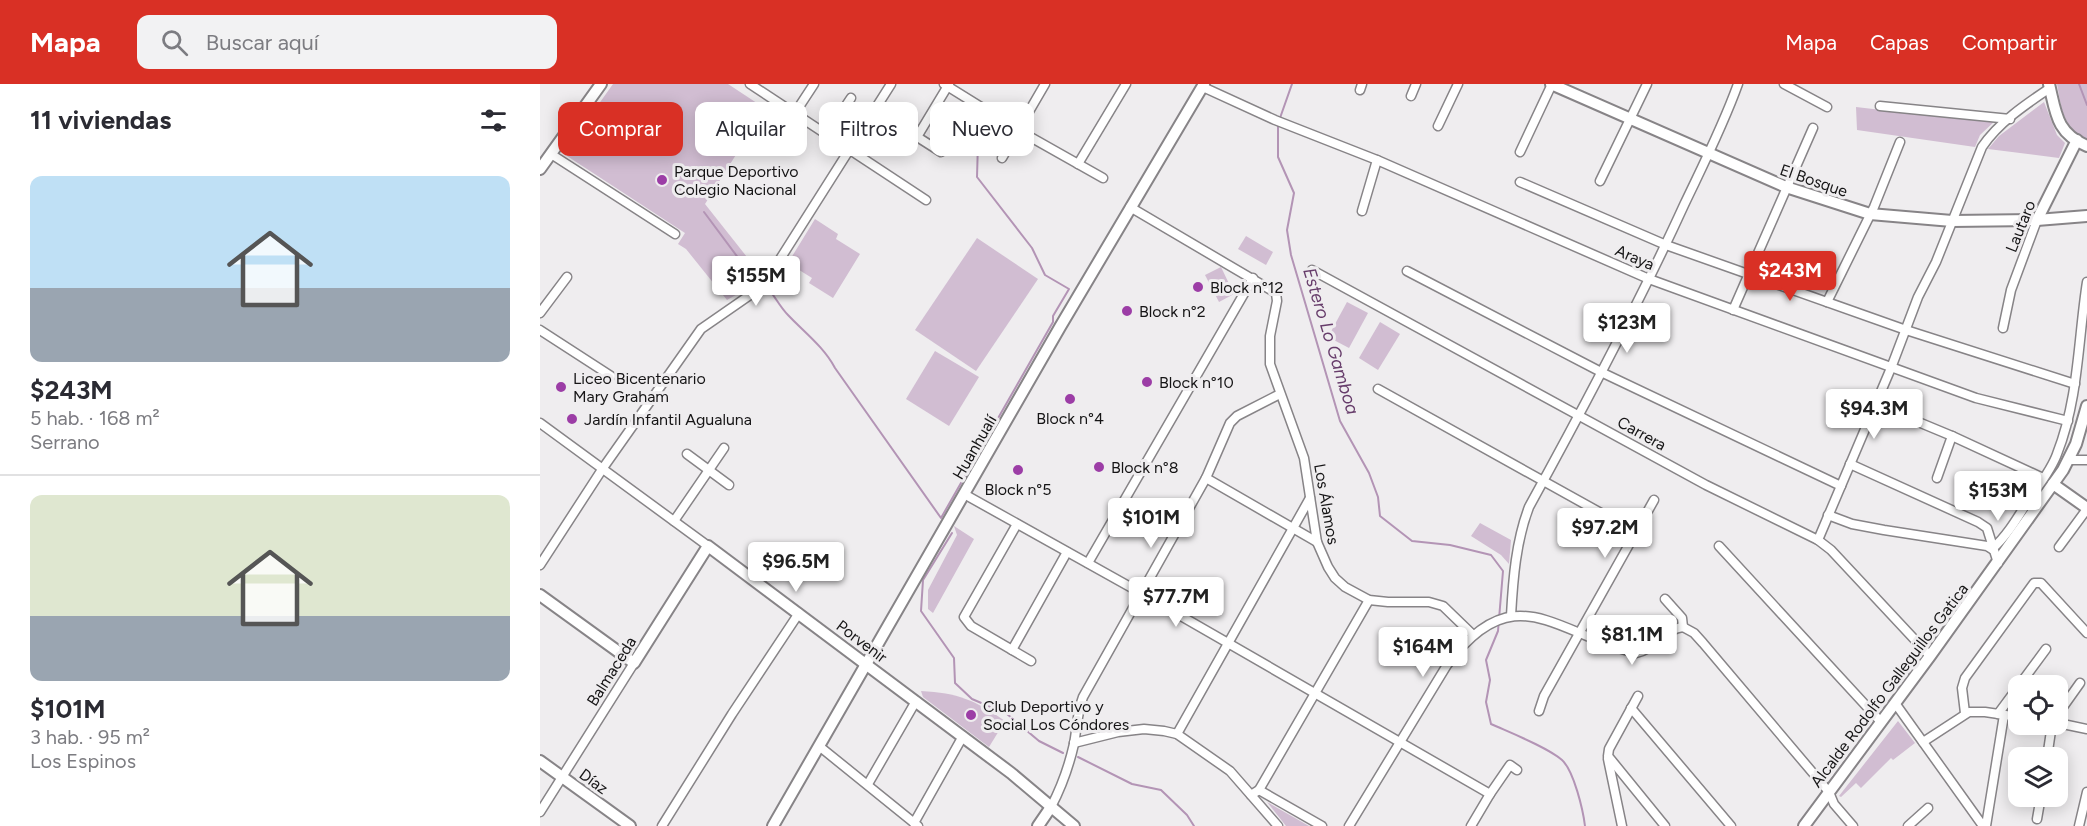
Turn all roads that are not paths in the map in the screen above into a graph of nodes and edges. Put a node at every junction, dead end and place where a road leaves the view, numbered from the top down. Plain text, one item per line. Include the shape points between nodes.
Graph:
1 (601, 84) edge
2 (814, 84) edge
3 (891, 84) edge
4 (1045, 84) edge
5 (1126, 84) edge
6 (1416, 84) edge
7 (1458, 84) edge
8 (1552, 84) edge
9 (1647, 84) edge
10 (1738, 84) edge
11 (1784, 84) edge
12 (755, 85) edge
13 (947, 85) edge
14 (1204, 85) edge
15 (2049, 86) edge
16 (1411, 96) dead end
17 (851, 98) dead end
18 (779, 102) edge
19 (802, 102) edge
20 (848, 102) edge
21 (880, 102) edge
22 (974, 102) edge
23 (1034, 103) edge
24 (1880, 106) dead end
25 (1827, 107) dead end
26 (2010, 119) junction
27 (1630, 120) junction
28 (1438, 126) dead end
29 (1813, 128) dead end
30 (918, 134) edge
31 (1034, 139) edge
32 (1900, 142) dead end
33 (2082, 143) edge
34 (1520, 152) dead end
35 (551, 154) junction
36 (1708, 154) junction
37 (845, 156) edge
38 (860, 156) edge
39 (1377, 160) junction
40 (1078, 164) junction
41 (540, 167) edge
42 (1103, 178) dead end
43 (1600, 180) dead end
44 (1520, 182) dead end
45 (1786, 187) junction
46 (926, 200) dead end
47 (1130, 207) junction
48 (1362, 211) dead end
49 (1870, 214) junction
50 (2087, 216) edge
51 (2037, 220) junction
52 (1952, 221) junction
53 (675, 234) dead end
54 (1666, 245) junction
55 (1312, 270) dead end
56 (1407, 271) dead end
57 (1748, 273) junction
58 (567, 277) dead end
59 (1253, 278) junction
60 (1649, 279) junction
61 (2087, 282) edge
62 (1827, 302) junction
63 (1733, 310) junction
64 (540, 313) edge
65 (2003, 328) dead end
66 (540, 330) edge
67 (1906, 330) junction
68 (1891, 368) junction
69 (1603, 373) junction
70 (611, 376) dead end
71 (2075, 384) junction
72 (1378, 389) dead end
73 (1280, 394) junction
74 (1875, 404) junction
75 (2087, 406) edge
76 (1580, 416) junction
77 (2068, 421) junction
78 (540, 423) edge
79 (1952, 436) junction
80 (724, 448) dead end
81 (687, 454) dead end
82 (2069, 460) junction
83 (2087, 460) edge
84 (1850, 464) junction
85 (603, 468) junction
86 (708, 471) junction
87 (1206, 478) junction
88 (1937, 478) dead end
89 (2043, 478) junction
90 (1544, 481) junction
91 (2053, 484) junction
92 (729, 485) dead end
93 (1841, 486) junction
94 (964, 494) junction
95 (1310, 498) junction
96 (1654, 500) dead end
97 (2087, 508) edge
98 (1828, 515) junction
99 (674, 521) junction
100 (1017, 524) junction
101 (1293, 529) junction
102 (1635, 532) junction
103 (1818, 540) junction
104 (1317, 542) junction
105 (708, 546) junction
106 (1719, 546) dead end
107 (2059, 547) dead end
108 (1992, 549) junction
109 (1067, 552) junction
110 (1088, 563) junction
111 (1998, 563) junction
112 (540, 565) edge
113 (1141, 593) junction
114 (540, 595) edge
115 (1665, 599) dead end
116 (1369, 600) junction
117 (799, 613) junction
118 (1508, 617) junction
119 (1683, 627) junction
120 (1580, 632) junction
121 (2087, 633) edge
122 (1473, 635) junction
123 (1228, 643) junction
124 (2046, 649) dead end
125 (1012, 650) junction
126 (1930, 657) junction
127 (1031, 661) dead end
128 (634, 663) junction
129 (866, 663) junction
130 (2080, 683) dead end
131 (1315, 694) junction
132 (1638, 696) dead end
133 (2068, 700) edge
134 (916, 701) junction
135 (1895, 704) junction
136 (1631, 708) junction
137 (1539, 711) dead end
138 (1965, 713) junction
139 (2001, 715) junction
140 (2008, 716) edge
141 (1881, 722) junction
142 (2068, 725) edge
143 (2087, 729) edge
144 (1177, 734) junction
145 (963, 736) junction
146 (1923, 742) junction
147 (1074, 743) junction
148 (1399, 743) junction
149 (819, 746) junction
150 (1608, 756) junction
151 (540, 761) edge
152 (1517, 770) dead end
153 (562, 777) junction
154 (868, 784) junction
155 (1255, 792) junction
156 (1828, 792) junction
157 (2087, 792) edge
158 (1490, 794) junction
159 (1051, 807) junction
160 (2039, 807) edge
161 (1928, 808) dead end
162 (540, 812) edge
163 (2037, 819) dead end
164 (916, 824) edge
165 (630, 826) edge
166 (662, 826) edge
167 (773, 826) edge
168 (1038, 826) edge
169 (1074, 826) edge
170 (1278, 826) edge
171 (1322, 826) edge
172 (1349, 826) edge
173 (1471, 826) edge
174 (1622, 826) edge
175 (1665, 826) edge
176 (1731, 826) edge
177 (1803, 826) edge
178 (1852, 826) edge
179 (1908, 826) edge
180 (1985, 826) edge
181 (2079, 826) edge

1 - 35 street
2 - 19 street
3 - 21 street
4 - 23 street
5 - 40 street
6 - 16 street
7 - 28 street
8 - 27 street, El Bosque
8 - 34 street
9 - 27 street
10 - 36 street
11 - 25 street
12 - 18 street
13 - 22 street
13 - 30 street
14 - 39 street, Araya via 1291,127
14 - 47 street, Huanhualí
15 - 26 street
15 - 33 street via 2056,118 2065,131
17 - 20 street
24 - 26 street
26 - 52 street via 1982,147
27 - 36 street, El Bosque
27 - 43 street
29 - 45 street
31 - 40 street
32 - 49 street
33 - 51 street, Lautaro
35 - 41 street
35 - 53 street
36 - 45 street, El Bosque
36 - 54 street
37 - 85 street via 763,282 701,329
38 - 46 street
39 - 48 street
39 - 60 street, Araya
40 - 42 street
44 - 54 street
45 - 49 street, El Bosque
45 - 57 street
47 - 59 street, Los Álamos
47 - 94 street, Huanhualí
49 - 52 street, El Bosque
49 - 62 street
50 - 51 street, El Bosque
51 - 52 street, El Bosque
51 - 65 street, Lautaro via 2011,290
52 - 67 street
54 - 57 street
54 - 60 street
55 - 76 street, Carrera
56 - 69 street
57 - 62 street
57 - 63 street
58 - 64 street
59 - 73 street, Los Álamos via 1276,293 1270,357
59 - 110 street
60 - 63 street, Araya
60 - 69 street
61 - 71 street
62 - 67 street
63 - 68 street, Araya
66 - 70 street
67 - 68 street
67 - 71 street
68 - 74 street
68 - 77 street, Araya via 1976,398
69 - 76 street
69 - 93 street
71 - 77 street
72 - 90 street
73 - 87 street via 1230,423
73 - 95 street, Los Álamos via 1304,458
74 - 79 street
74 - 84 street
75 - 82 street, Alcalde Rodolfo Galleguillos Gatica
76 - 90 street
76 - 103 street, Carrera
77 - 89 street via 2057,456
78 - 85 street, Porvenir
79 - 88 street
79 - 89 street
80 - 86 street
81 - 86 street
82 - 83 street
82 - 91 street, Alcalde Rodolfo Galleguillos Gatica
84 - 93 street
84 - 108 street via 1978,522 1987,528
85 - 99 street, Porvenir
85 - 112 street
86 - 92 street
86 - 99 street
87 - 101 street
87 - 113 street
89 - 108 street
90 - 102 street
90 - 118 street via 1523,522
91 - 97 street
91 - 111 street, Alcalde Rodolfo Galleguillos Gatica
93 - 98 street
94 - 100 street
94 - 129 street, Huanhualí
95 - 101 street
95 - 104 street, Los Álamos
96 - 102 street
97 - 107 street
98 - 103 street
98 - 108 street via 1852,524
99 - 105 street, Porvenir
100 - 109 street
100 - 125 street via 965,614 971,626
101 - 104 street
101 - 123 street
102 - 120 street
103 - 126 street, Carrera
104 - 116 street, Los Álamos via 1335,578
105 - 117 street, Porvenir
105 - 128 street, Balmaceda
106 - 141 street
108 - 111 street
109 - 110 street
109 - 125 street
110 - 113 street
111 - 126 street, Alcalde Rodolfo Galleguillos Gatica
113 - 123 street
113 - 147 street via 1083,697
114 - 128 street
115 - 119 street via 1682,618
116 - 122 street, Los Álamos via 1443,606
116 - 131 street
117 - 129 street, Porvenir
117 - 166 street
118 - 120 street via 1543,618
118 - 122 street
119 - 120 street via 1636,653
119 - 156 street via 1698,639
120 - 137 street
121 - 138 street via 2041,583 2034,583 1965,678
122 - 148 street via 1447,665
123 - 131 street
123 - 144 street
124 - 139 street
125 - 127 street
126 - 135 street, Alcalde Rodolfo Galleguillos Gatica
128 - 153 street, Balmaceda
129 - 134 street, Porvenir
129 - 149 street, Huanhualí
130 - 133 street
131 - 148 street
131 - 155 street
132 - 136 street
134 - 145 street, Porvenir
134 - 154 street
135 - 141 street, Alcalde Rodolfo Galleguillos Gatica
135 - 146 street
136 - 150 street
136 - 176 street
138 - 139 street
138 - 146 street
139 - 140 street
139 - 180 street
141 - 156 street, Alcalde Rodolfo Galleguillos Gatica
142 - 143 street
144 - 147 street via 1144,729
144 - 155 street
145 - 159 street, Porvenir
145 - 164 street
146 - 180 street
147 - 159 street
148 - 158 street
148 - 172 street
149 - 154 street
149 - 167 street, Huanhualí
150 - 174 street
150 - 175 street
151 - 153 street, Díaz
152 - 158 street via 1510,765
153 - 162 street, Balmaceda
153 - 165 street, Díaz
154 - 164 street
155 - 170 street
155 - 171 street
156 - 177 street, Alcalde Rodolfo Galleguillos Gatica
156 - 178 street
157 - 181 street
158 - 173 street
159 - 168 street
159 - 169 street, Porvenir
160 - 163 street
161 - 179 street

